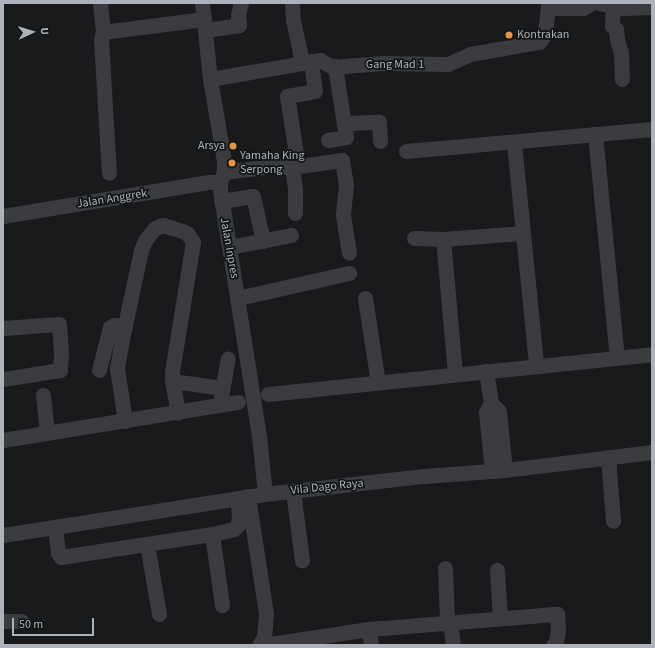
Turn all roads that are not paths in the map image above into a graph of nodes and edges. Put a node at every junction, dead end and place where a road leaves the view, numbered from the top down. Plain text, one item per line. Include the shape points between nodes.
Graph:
1 (100, 3) edge
2 (202, 3) edge
3 (241, 3) edge
4 (292, 3) edge
5 (592, 3) edge
6 (606, 4) edge
7 (548, 5) edge
8 (652, 7) edge
9 (204, 25) junction
10 (103, 32) junction
11 (306, 61) junction
12 (335, 66) junction
13 (210, 79) junction
14 (622, 79) dead end
15 (344, 123) junction
16 (652, 129) edge
17 (595, 134) junction
18 (328, 140) dead end
19 (380, 141) dead end
20 (514, 143) junction
21 (406, 151) dead end
22 (295, 166) junction
23 (108, 173) dead end
24 (222, 177) junction
25 (221, 201) junction
26 (294, 213) dead end
27 (3, 216) edge
28 (522, 233) junction
29 (291, 235) dead end
30 (414, 238) dead end
31 (443, 239) junction
32 (263, 241) junction
33 (235, 246) dead end
34 (349, 253) dead end
35 (349, 273) dead end
36 (238, 298) junction
37 (365, 298) dead end
38 (125, 326) junction
39 (3, 328) edge
40 (652, 354) edge
41 (617, 357) junction
42 (228, 359) dead end
43 (536, 365) junction
44 (117, 368) junction
45 (486, 370) junction
46 (455, 374) junction
47 (3, 379) edge
48 (172, 381) junction
49 (378, 383) junction
50 (223, 388) junction
51 (268, 394) dead end
52 (43, 395) dead end
53 (238, 402) dead end
54 (220, 406) junction
55 (178, 412) junction
56 (125, 421) junction
57 (47, 433) junction
58 (3, 440) edge
59 (652, 452) edge
60 (608, 457) junction
61 (498, 470) junction
62 (293, 491) junction
63 (264, 494) junction
64 (243, 497) junction
65 (613, 522) dead end
66 (55, 527) junction
67 (212, 534) junction
68 (3, 535) edge
69 (147, 544) junction
70 (302, 560) dead end
71 (445, 568) dead end
72 (497, 570) dead end
73 (222, 605) dead end
74 (159, 614) dead end
75 (500, 618) junction
76 (3, 621) edge
77 (21, 621) dead end
78 (449, 621) junction
79 (369, 629) junction
80 (259, 645) edge
81 (264, 645) edge
82 (371, 645) edge
83 (453, 645) edge
84 (553, 645) edge

1 - 10 street
2 - 9 street, Jalan Inpres
3 - 9 street via 239,25
4 - 11 street via 293,20
5 - 7 street via 583,8
6 - 8 street via 634,8
6 - 14 street via 612,26 616,29 621,52
7 - 12 street, Gang Mad 1 via 545,34 538,42 470,54 448,64 383,63
9 - 10 street
9 - 13 street, Jalan Inpres
10 - 23 street via 101,39
11 - 12 street, Gang Mad 1 via 320,60 332,67
11 - 13 street, Gang Mad 1
11 - 22 street via 315,91 287,96
12 - 15 street
13 - 24 street, Jalan Inpres via 222,147
15 - 18 street via 346,137
15 - 19 street via 379,122
16 - 17 street
17 - 20 street
17 - 41 street
20 - 21 street
20 - 28 street
22 - 24 street, Jalan Anggrek via 272,166
22 - 26 street
22 - 34 street, Jalan Anggrek via 342,160 346,185 343,215
24 - 25 street, Jalan Inpres
24 - 27 street, Jalan Anggrek via 209,182
25 - 32 street via 253,196
25 - 36 street, Jalan Inpres
28 - 31 street
28 - 43 street
29 - 32 street
30 - 31 street
31 - 46 street
32 - 33 street
35 - 36 street
36 - 63 street, Jalan Inpres via 259,436
37 - 49 street
38 - 44 street
38 - 44 street via 110,327 94,371
38 - 48 street via 141,250 146,239 156,228 163,225 187,233 193,242 192,258 174,353
39 - 47 street via 59,324 61,354 60,370
40 - 41 street
41 - 43 street
42 - 50 street
43 - 45 street
44 - 56 street
45 - 46 street
45 - 61 street via 491,403 486,412
46 - 49 street
48 - 50 street
48 - 55 street
49 - 51 street
50 - 54 street
52 - 57 street
53 - 54 street
54 - 55 street
55 - 56 street
56 - 57 street
57 - 58 street
59 - 60 street, Vila Dago Raya
60 - 61 street, Vila Dago Raya
60 - 65 street
61 - 62 street, Vila Dago Raya
62 - 63 street, Vila Dago Raya
62 - 70 street
63 - 64 street, Vila Dago Raya
64 - 66 street, Vila Dago Raya
64 - 67 street via 238,525 234,529
64 - 80 street via 266,614 264,637
66 - 68 street, Vila Dago Raya
66 - 69 street via 58,554 61,557
67 - 69 street
67 - 73 street
69 - 74 street
71 - 78 street
72 - 75 street
75 - 78 street
75 - 84 street via 557,614 558,630
76 - 77 street
78 - 79 street
78 - 83 street
79 - 81 street
79 - 82 street

